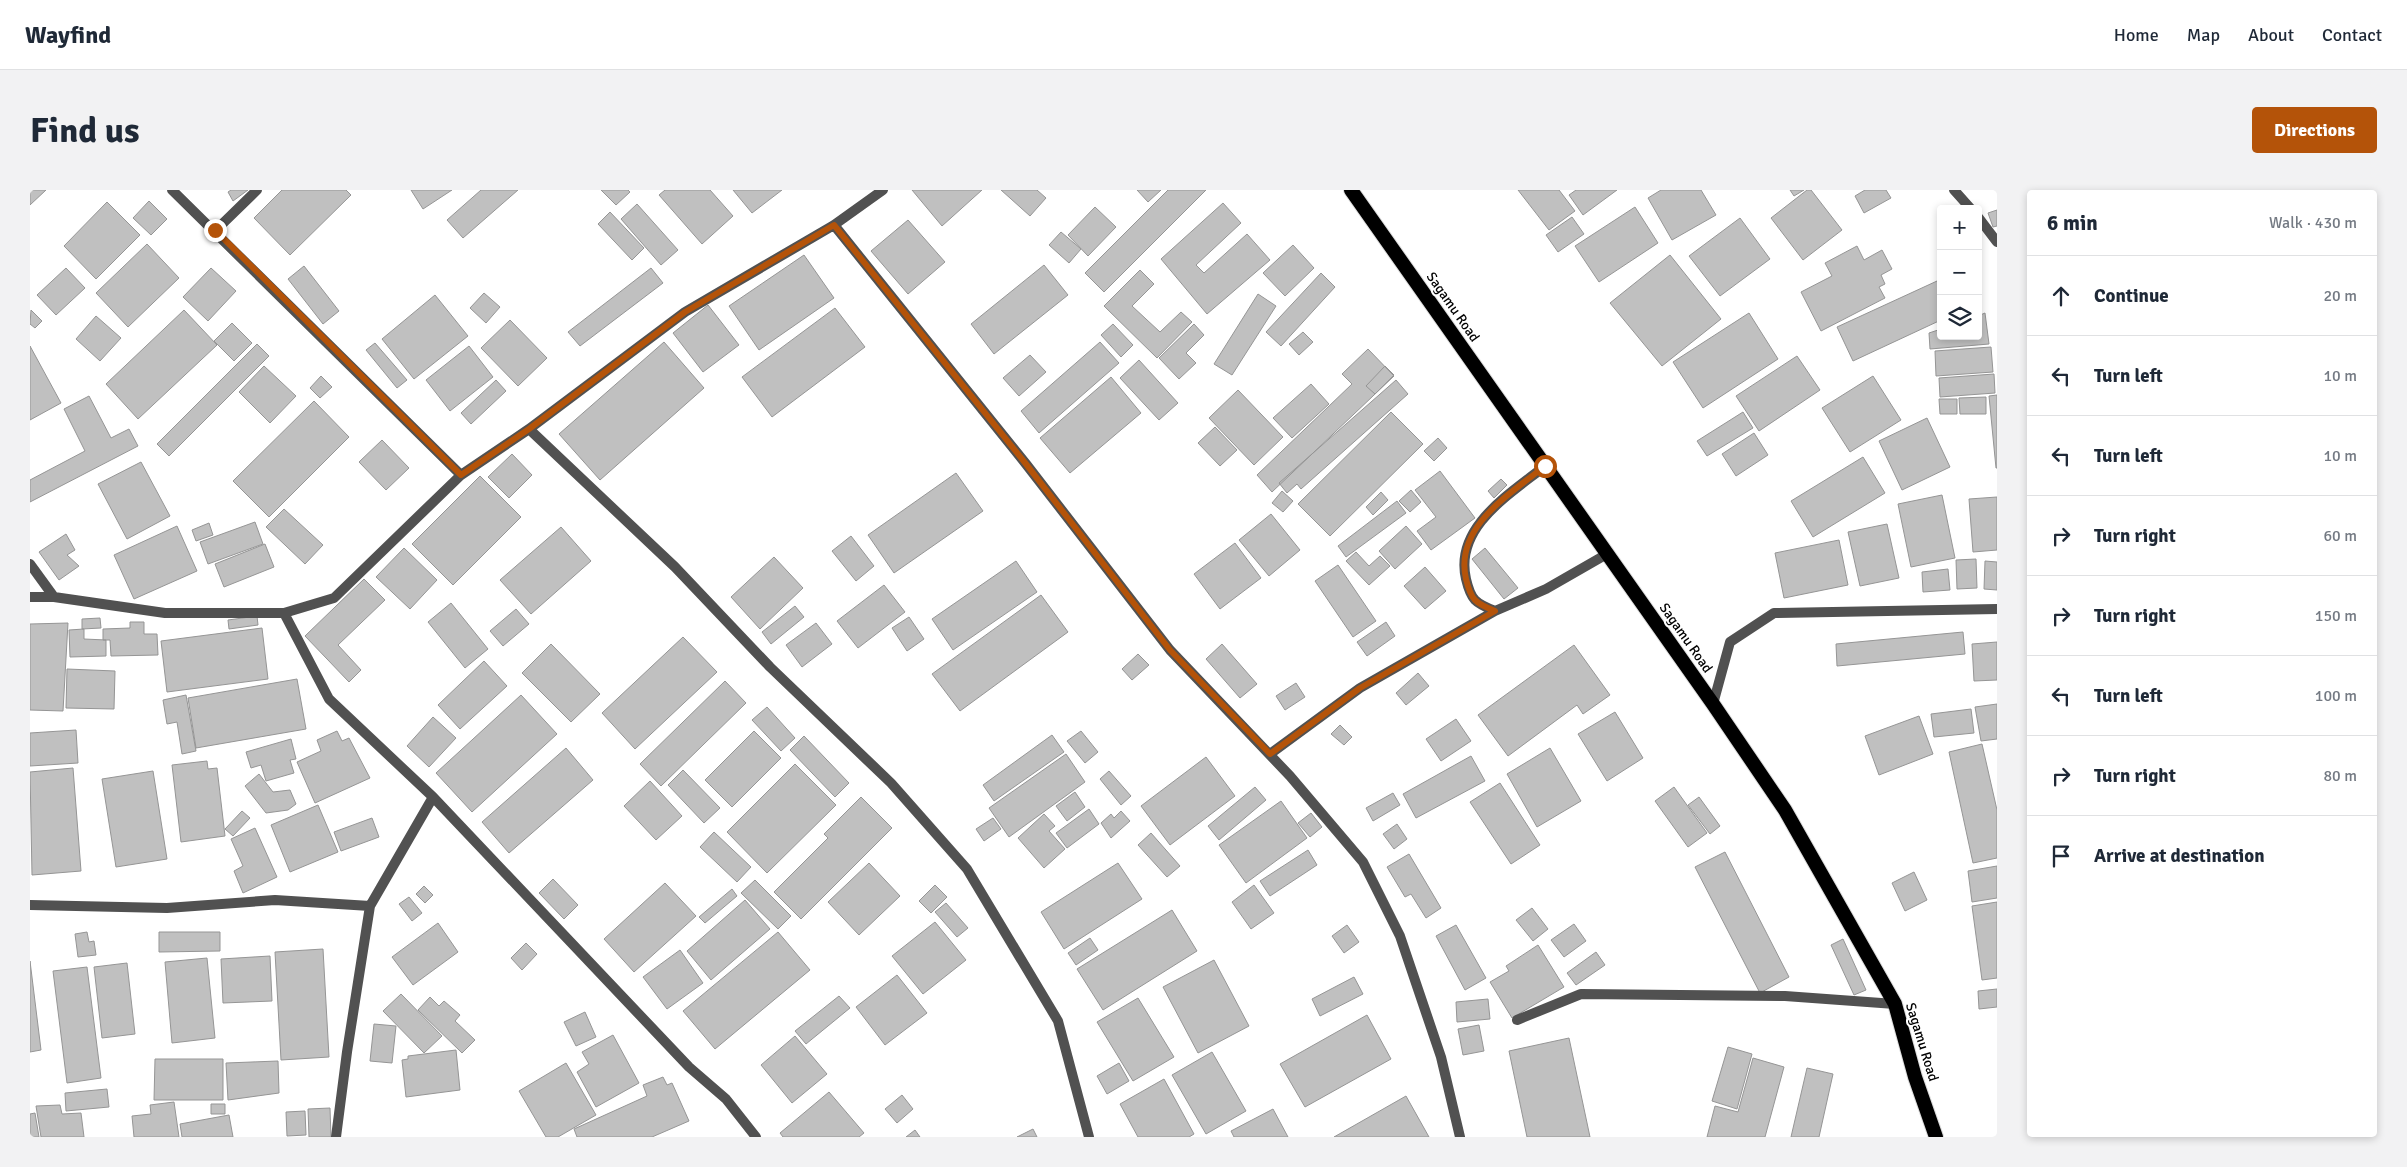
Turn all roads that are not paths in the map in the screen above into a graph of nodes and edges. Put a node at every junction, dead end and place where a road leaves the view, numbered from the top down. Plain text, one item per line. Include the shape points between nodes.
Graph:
1 (172, 190) edge
2 (257, 190) edge
3 (883, 190) edge
4 (1350, 190) edge
5 (1954, 190) edge
6 (1967, 205) edge
7 (1982, 222) edge
8 (834, 225) junction
9 (215, 230) junction
10 (1997, 242) edge
11 (529, 429) junction
12 (1545, 466) junction
13 (461, 475) junction
14 (1607, 554) junction
15 (30, 564) edge
16 (30, 597) edge
17 (54, 597) junction
18 (1997, 609) edge
19 (1495, 611) junction
20 (284, 613) junction
21 (1713, 704) junction
22 (1270, 754) junction
23 (434, 797) junction
24 (30, 905) edge
25 (370, 906) junction
26 (1895, 1004) junction
27 (1517, 1020) dead end
28 (336, 1137) edge
29 (756, 1137) edge
30 (1090, 1137) edge
31 (1460, 1137) edge
32 (1936, 1137) edge

1 - 9 street
2 - 9 street
3 - 8 street
4 - 12 highway, Sagamu Road
5 - 6 street
7 - 10 street
8 - 11 street via 685,312
8 - 22 street via 1170,650
9 - 13 street
11 - 13 street
11 - 30 street via 675,567 770,667 891,783 967,869 1058,1021
12 - 14 highway, Sagamu Road
12 - 19 street via 1491,509 1470,538 1464,568 1470,596 1480,606
13 - 20 street via 334,598
14 - 19 street via 1546,589
14 - 21 highway, Sagamu Road
15 - 17 street
16 - 17 street
17 - 20 street via 164,613
18 - 21 street via 1774,613 1730,642
19 - 22 street via 1360,688
20 - 23 street via 329,699
21 - 26 highway, Sagamu Road via 1785,810
22 - 31 street via 1363,862 1400,936 1440,1057
23 - 25 street
23 - 29 street via 689,1067 726,1099
24 - 25 street via 167,908 275,900
25 - 28 street
26 - 27 street via 1785,996 1581,994
26 - 32 highway, Sagamu Road

